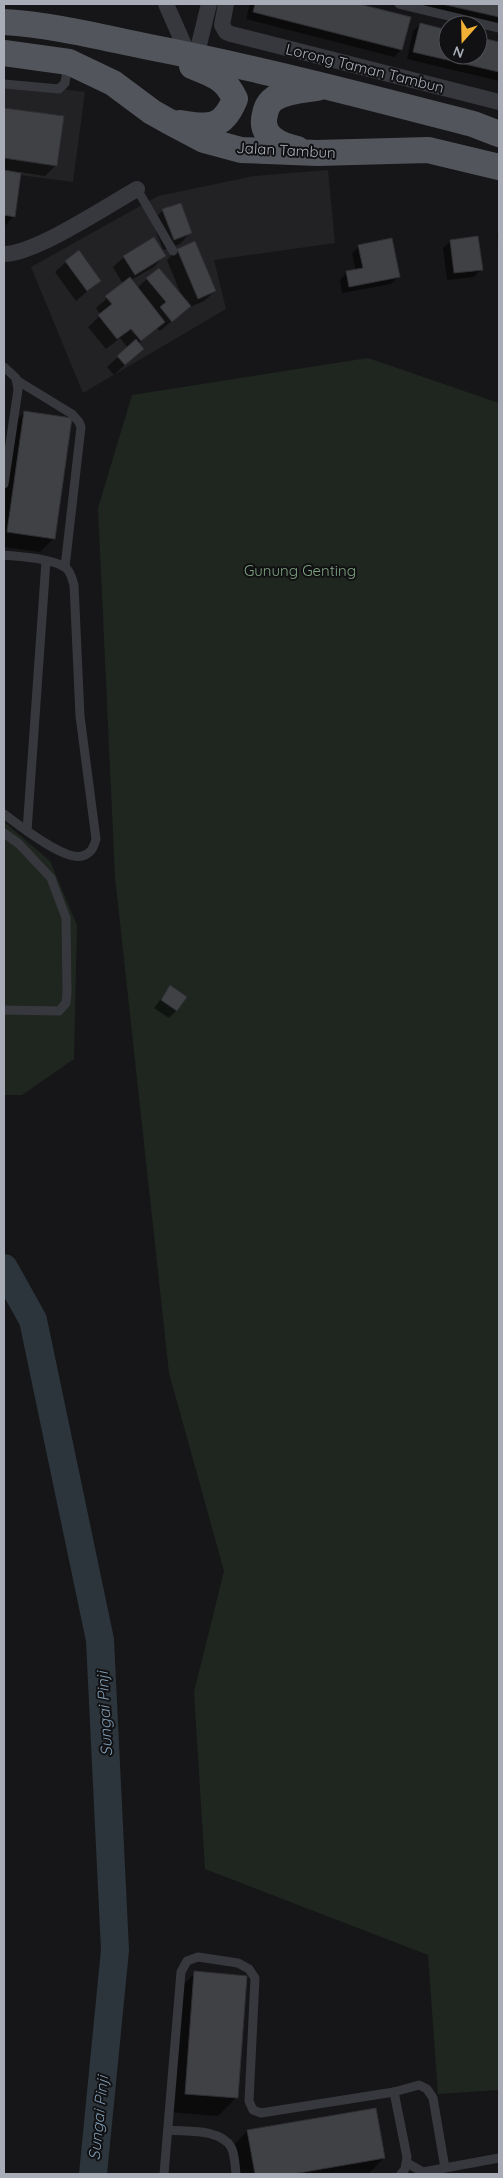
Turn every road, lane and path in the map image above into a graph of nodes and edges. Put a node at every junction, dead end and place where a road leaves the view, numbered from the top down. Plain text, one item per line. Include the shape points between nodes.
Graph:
1 (166, 4) edge
2 (208, 4) edge
3 (226, 4) edge
4 (399, 4) edge
5 (4, 22) edge
6 (499, 28) edge
7 (148, 46) junction
8 (4, 53) edge
9 (192, 55) junction
10 (69, 62) junction
11 (4, 84) edge
12 (329, 87) junction
13 (499, 102) edge
14 (168, 121) junction
15 (499, 134) edge
16 (317, 153) junction
17 (499, 167) edge
18 (137, 189) joint
19 (173, 251) dead end
20 (4, 254) edge
21 (4, 367) edge
22 (18, 381) junction
23 (4, 484) edge
24 (4, 555) edge
25 (46, 561) junction
26 (65, 567) junction
27 (4, 814) edge
28 (27, 831) junction
29 (4, 833) edge
30 (4, 1010) edge
31 (394, 2092) junction
32 (168, 2130) junction
33 (499, 2158) edge
34 (407, 2163) junction
35 (445, 2168) junction
36 (164, 2174) edge
37 (236, 2174) edge
38 (401, 2174) edge

1 - 9 street
2 - 9 street
3 - 13 street, Lorong Taman Tambun via 222,25 231,34
4 - 6 lane
5 - 7 main road via 40,24
7 - 9 main road
7 - 14 main road via 216,76 229,85 235,99 229,113 219,123 204,127
8 - 10 main road, Jalan Tambun
9 - 12 main road
10 - 11 lane via 64,83 59,89
10 - 14 main road, Jalan Tambun via 113,83
12 - 15 main road via 473,124
12 - 16 main road via 288,92 273,99 266,108 263,122 267,134 281,145
14 - 16 main road, Jalan Tambun via 204,140 241,150
16 - 17 main road, Jalan Tambun via 428,150
18 - 19 lane
18 - 20 street via 26,250
21 - 22 lane
22 - 23 lane
22 - 26 lane via 72,414 81,427
24 - 25 lane
25 - 26 lane
25 - 28 lane
26 - 28 lane via 74,585 80,716 96,839 89,853 82,857 70,856
27 - 28 lane
29 - 30 lane via 51,878 66,918 67,992 66,1003 59,1011
31 - 32 lane via 261,2113 253,2110 249,2101 255,1978 249,1969 238,1963 198,1956 187,1961 181,1972
31 - 34 lane
31 - 35 lane via 418,2085 427,2089 433,2098
32 - 36 lane
32 - 37 lane via 213,2134 223,2139 232,2147
33 - 35 lane
34 - 35 lane via 423,2172
34 - 38 lane

